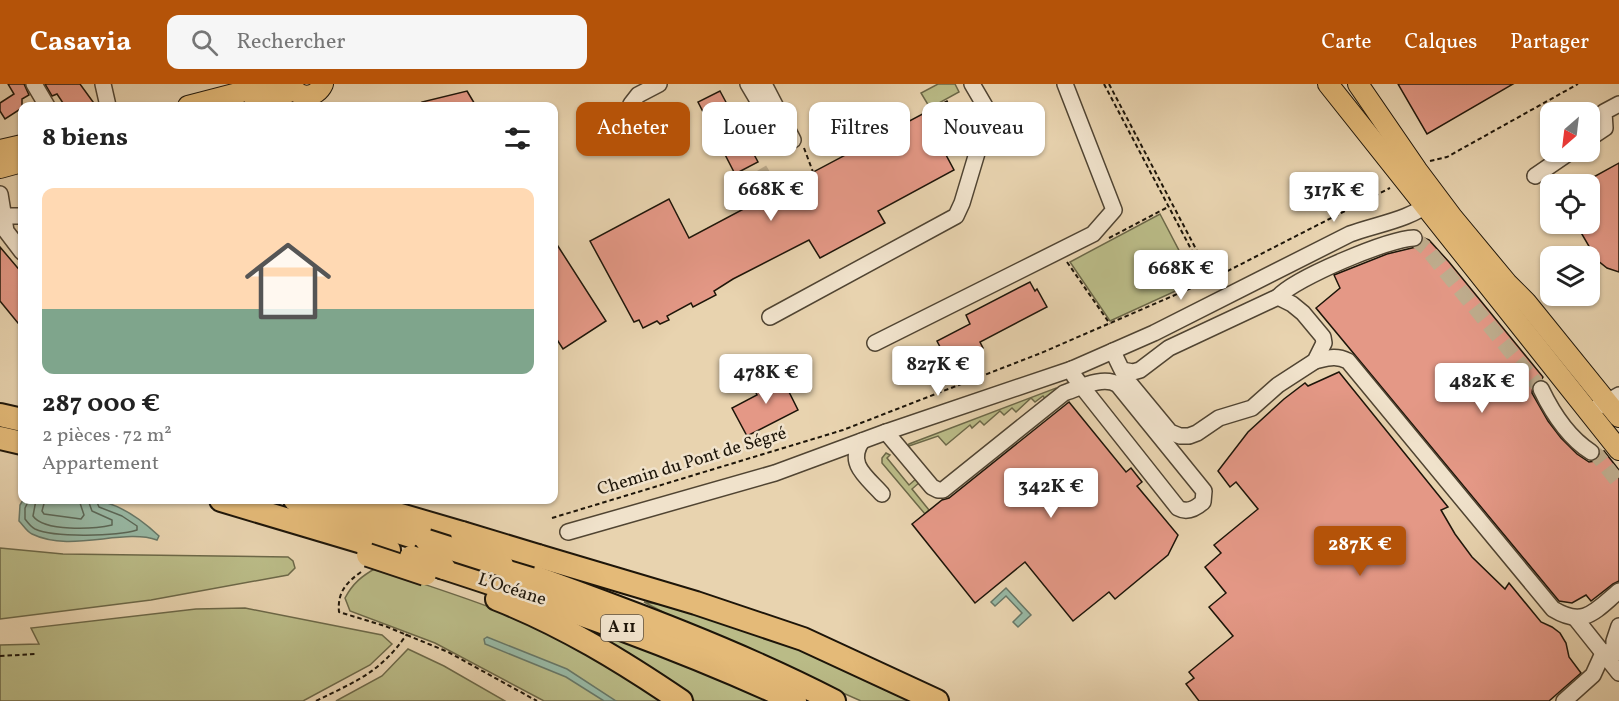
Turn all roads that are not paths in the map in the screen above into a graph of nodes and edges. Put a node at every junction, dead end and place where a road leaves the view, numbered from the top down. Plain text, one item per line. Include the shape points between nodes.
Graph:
1 (34, 84) edge
2 (103, 84) edge
3 (272, 84) edge
4 (659, 84) edge
5 (972, 84) edge
6 (1065, 84) edge
7 (1328, 84) edge
8 (1358, 84) edge
9 (307, 92) edge
10 (45, 102) edge
11 (107, 102) edge
12 (203, 102) edge
13 (250, 102) edge
14 (633, 102) edge
15 (1619, 104) edge
16 (1600, 131) edge
17 (18, 146) edge
18 (0, 150) edge
19 (1555, 162) edge
20 (18, 163) edge
21 (0, 168) edge
22 (1535, 176) dead end
23 (0, 194) edge
24 (1431, 202) junction
25 (4, 216) junction
26 (18, 216) edge
27 (1414, 238) dead end
28 (18, 247) edge
29 (1278, 297) junction
30 (770, 317) dead end
31 (875, 343) dead end
32 (1113, 351) junction
33 (1315, 361) junction
34 (1072, 369) junction
35 (1122, 370) junction
36 (1083, 388) junction
37 (1541, 389) tunnel mouth
38 (0, 402) edge
39 (1615, 405) edge
40 (18, 406) edge
41 (1589, 412) junction
42 (0, 415) edge
43 (18, 419) edge
44 (886, 432) junction
45 (0, 438) edge
46 (862, 441) junction
47 (18, 442) edge
48 (1619, 450) edge
49 (1591, 452) tunnel mouth
50 (882, 494) dead end
51 (248, 504) edge
52 (364, 504) edge
53 (295, 511) edge
54 (568, 532) dead end
55 (434, 571) junction
56 (1619, 591) edge
57 (1575, 619) junction
58 (1619, 626) edge
59 (1608, 656) edge
60 (1619, 673) edge
61 (681, 701) edge
62 (795, 701) edge
63 (834, 701) edge
64 (937, 701) edge
65 (1564, 701) edge
66 (1571, 701) edge

1 - 10 street
2 - 11 street
3 - 12 main road
4 - 14 street
5 - 30 street via 989,113 956,216
6 - 31 street via 1114,210 1093,234
7 - 24 main road
8 - 24 main road
9 - 13 main road
15 - 16 street via 1604,112 1605,128
17 - 18 main road
19 - 22 street
20 - 21 main road
23 - 25 street
24 - 32 street via 1413,214 1350,234 1217,294
24 - 39 main road
24 - 41 main road
25 - 26 street
25 - 28 street via 6,231
27 - 29 street via 1341,262 1286,288
29 - 33 street via 1293,304 1323,337
29 - 35 street via 1168,348 1140,370
32 - 34 street
32 - 35 street
33 - 35 street via 1252,408 1219,418 1189,436 1170,432
33 - 57 street via 1332,357 1348,361 1553,609
34 - 36 street
34 - 44 street
36 - 36 street via 1178,507 1190,510 1203,502 1204,492 1118,385 1106,381
36 - 44 street via 1064,393 949,486 938,490
37 - 49 street via 1550,409 1580,445
38 - 40 highway
39 - 41 street
41 - 48 main road
42 - 43 highway
44 - 46 street
45 - 47 highway
46 - 50 street via 855,460
46 - 54 street via 776,472
51 - 53 highway, L’Océane / A 11
52 - 64 highway, bridge via 717,609 803,639
53 - 55 highway, bridge via 374,558
53 - 63 highway, L’Océane / A 11, bridge via 427,541 502,565 698,639
55 - 61 highway via 556,625 626,664
55 - 62 highway, L’Océane / A 11 via 623,629
56 - 57 street via 1586,616
57 - 59 street
58 - 59 street
59 - 60 street
59 - 65 street
59 - 66 street via 1595,680

